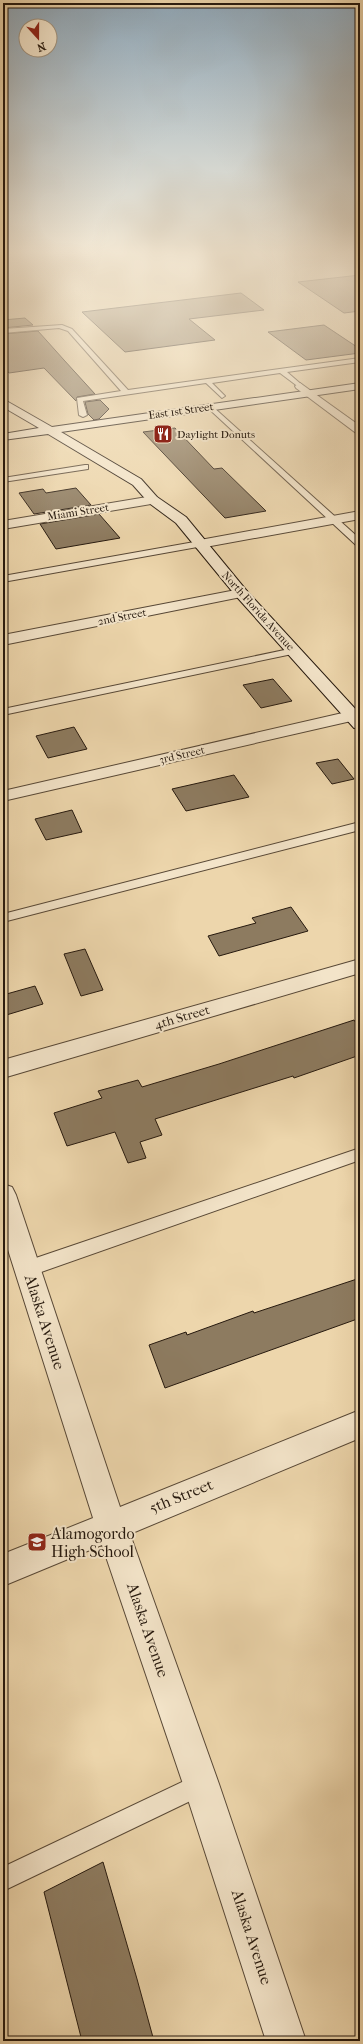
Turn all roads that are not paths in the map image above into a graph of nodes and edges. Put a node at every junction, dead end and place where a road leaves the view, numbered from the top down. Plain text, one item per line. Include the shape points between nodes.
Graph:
1 (85, 346) edge
2 (360, 360) edge
3 (282, 371) junction
4 (360, 376) edge
5 (207, 381) junction
6 (300, 386) junction
7 (360, 386) edge
8 (126, 392) junction
9 (311, 393) junction
10 (222, 396) junction
11 (3, 402) edge
12 (210, 407) junction
13 (83, 415) junction
14 (8, 421) edge
15 (36, 421) junction
16 (52, 430) junction
17 (360, 431) edge
18 (30, 433) junction
19 (3, 437) edge
20 (49, 444) dead end
21 (68, 456) dead end
22 (85, 467) junction
23 (96, 473) dead end
24 (3, 480) edge
25 (131, 492) dead end
26 (153, 500) junction
27 (360, 515) edge
28 (334, 520) junction
29 (3, 525) edge
30 (200, 544) junction
31 (360, 544) edge
32 (3, 579) edge
33 (241, 593) junction
34 (3, 640) edge
35 (294, 651) junction
36 (3, 712) edge
37 (357, 718) edge
38 (3, 796) edge
39 (360, 826) edge
40 (3, 918) edge
41 (360, 966) edge
42 (3, 1068) edge
43 (360, 1154) edge
44 (3, 1195) edge
45 (27, 1269) junction
46 (360, 1424) edge
47 (111, 1525) junction
48 (3, 1570) edge
49 (201, 1784) junction
50 (3, 1879) edge
51 (286, 2041) edge

1 - 8 lane
2 - 3 lane
3 - 5 lane
3 - 6 lane
4 - 6 main road, East 1st Street
5 - 8 lane
5 - 10 lane
6 - 9 main road
6 - 10 main road, East 1st Street
7 - 9 main road, East 1st Street
8 - 13 lane via 79,399
9 - 12 main road, East 1st Street
9 - 17 main road
10 - 13 main road, East 1st Street
11 - 15 main road, North Florida Avenue
12 - 16 main road, East 1st Street
12 - 28 lane
13 - 15 main road, East 1st Street
14 - 15 main road, East 1st Street
14 - 18 main road
15 - 16 main road, North Florida Avenue
16 - 18 main road, East 1st Street
16 - 26 main road, North Florida Avenue via 137,482
18 - 19 main road, East 1st Street
18 - 20 main road
21 - 22 main road
22 - 23 main road
22 - 24 lane
25 - 26 main road, North Florida Avenue
26 - 29 main road, Miami Street
26 - 30 main road, North Florida Avenue via 181,520
27 - 28 main road
28 - 30 main road
28 - 31 lane
30 - 32 lane
30 - 33 main road, North Florida Avenue
33 - 34 main road, 2nd Street
33 - 35 main road, North Florida Avenue
35 - 36 lane
35 - 37 main road, North Florida Avenue
37 - 38 main road, 3rd Street
39 - 40 lane
41 - 42 main road, 4th Street
43 - 45 lane
44 - 45 main road, Alaska Avenue
45 - 47 main road, Alaska Avenue
46 - 47 main road, 5th Street
47 - 48 main road, 5th Street
47 - 49 main road, Alaska Avenue
49 - 50 lane
49 - 51 main road, Alaska Avenue

